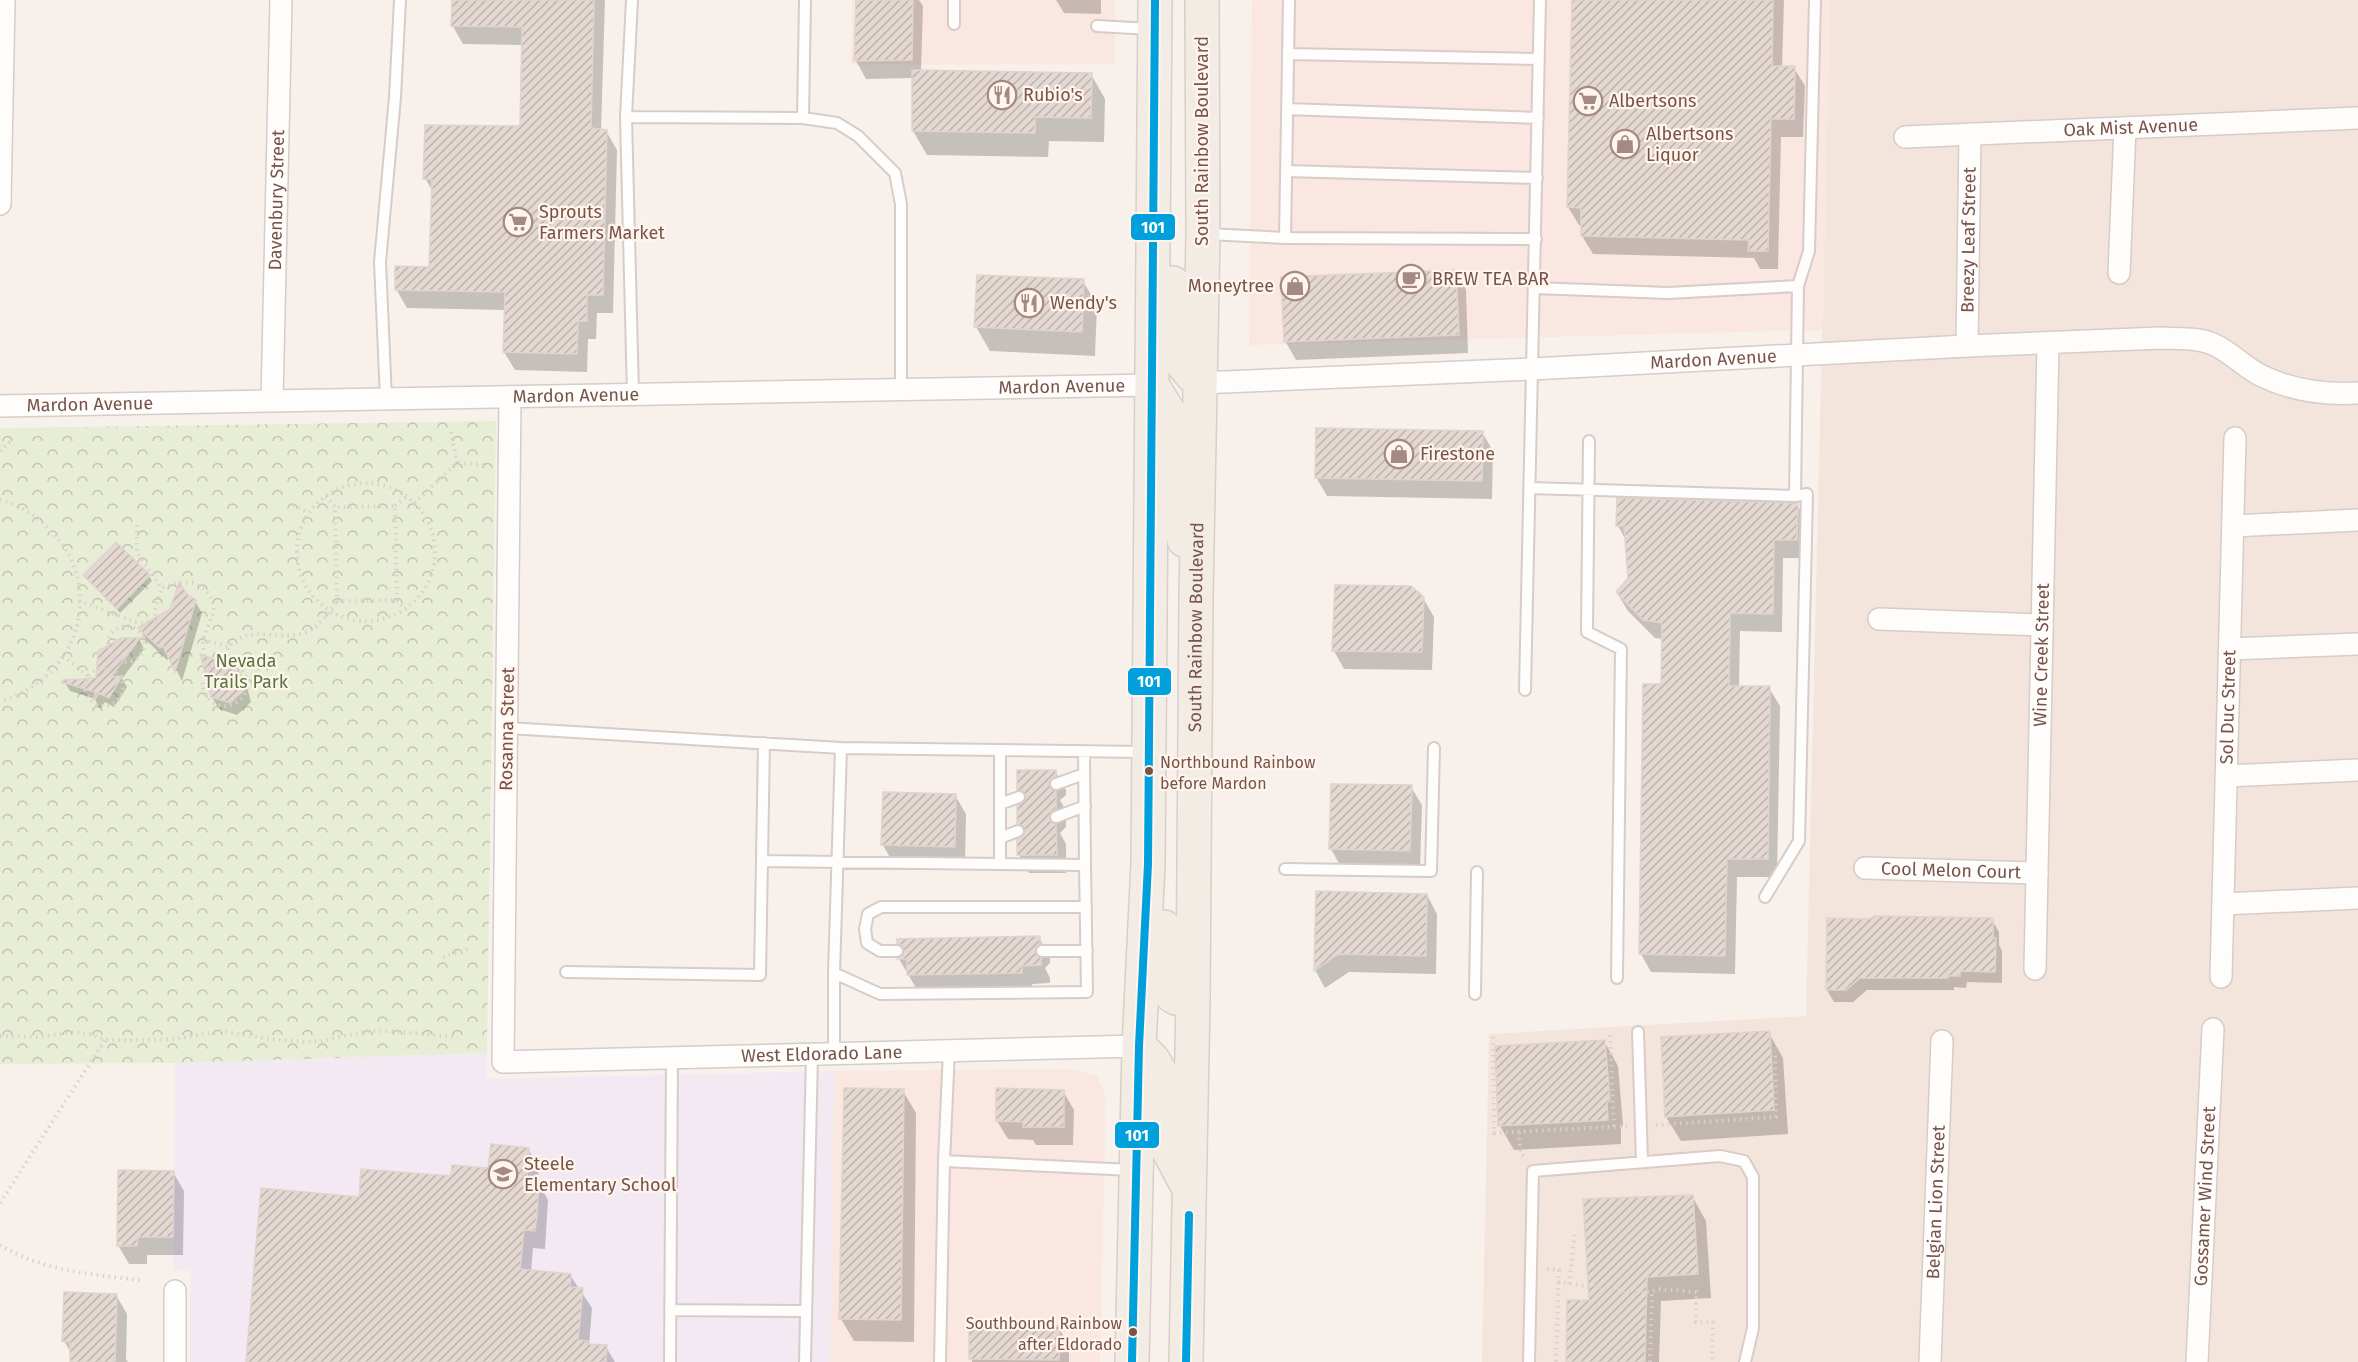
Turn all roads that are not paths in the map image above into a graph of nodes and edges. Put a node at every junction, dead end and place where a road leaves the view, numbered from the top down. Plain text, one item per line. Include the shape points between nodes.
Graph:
1 (4, 0) edge
2 (281, 0) edge
3 (400, 0) edge
4 (632, 0) edge
5 (805, 0) edge
6 (954, 0) edge
7 (1202, 0) edge
8 (1289, 0) edge
9 (1540, 0) edge
10 (1815, 0) edge
11 (1155, 14) edge
12 (954, 24) dead end
13 (1097, 26) dead end
14 (1288, 54) junction
15 (1539, 59) junction
16 (1287, 109) junction
17 (626, 117) junction
18 (803, 118) junction
19 (1538, 118) junction
20 (2358, 118) edge
21 (2125, 128) junction
22 (1970, 134) junction
23 (1905, 137) dead end
24 (1286, 171) junction
25 (1537, 178) junction
26 (1154, 182) junction
27 (0, 204) edge
28 (1203, 234) junction
29 (1285, 238) junction
30 (1536, 239) junction
31 (2119, 273) dead end
32 (1798, 286) junction
33 (1534, 288) junction
34 (2048, 343) junction
35 (1967, 346) junction
36 (1796, 355) junction
37 (1532, 369) junction
38 (1200, 383) junction
39 (1151, 385) junction
40 (901, 390) junction
41 (2358, 393) edge
42 (633, 395) junction
43 (510, 397) junction
44 (386, 399) junction
45 (272, 401) junction
46 (0, 406) edge
47 (2235, 438) dead end
48 (1589, 441) dead end
49 (1530, 488) junction
50 (1588, 490) junction
51 (1795, 496) junction
52 (2358, 519) edge
53 (2233, 526) junction
54 (1196, 597) junction
55 (1879, 620) dead end
56 (2042, 625) junction
57 (2358, 644) edge
58 (2230, 649) junction
59 (1525, 690) dead end
60 (507, 728) junction
61 (764, 743) junction
62 (841, 748) junction
63 (1434, 748) dead end
64 (1000, 751) junction
65 (1084, 752) junction
66 (1148, 752) junction
67 (2358, 770) edge
68 (1084, 774) junction
69 (2226, 776) junction
70 (1056, 784) dead end
71 (1019, 797) dead end
72 (1000, 804) junction
73 (1085, 806) junction
74 (1056, 817) dead end
75 (1018, 831) dead end
76 (1000, 838) junction
77 (764, 861) junction
78 (837, 863) junction
79 (1000, 864) junction
80 (1148, 864) junction
81 (1085, 865) junction
82 (1864, 868) dead end
83 (1285, 870) dead end
84 (1477, 872) dead end
85 (2037, 873) junction
86 (1765, 897) dead end
87 (2358, 898) edge
88 (2223, 904) junction
89 (1086, 907) junction
90 (897, 951) dead end
91 (1042, 951) dead end
92 (1087, 951) junction
93 (2035, 969) dead end
94 (566, 972) dead end
95 (834, 973) junction
96 (2221, 977) dead end
97 (1617, 978) dead end
98 (1475, 994) dead end
99 (1193, 999) junction
100 (2212, 1029) dead end
101 (1638, 1032) dead end
102 (1942, 1041) dead end
103 (1139, 1046) junction
104 (949, 1050) junction
105 (834, 1054) junction
106 (812, 1055) junction
107 (672, 1058) junction
108 (503, 1062) joint
109 (944, 1161) junction
110 (1642, 1162) junction
111 (1137, 1171) junction
112 (1189, 1189) junction
113 (175, 1291) dead end
114 (670, 1310) junction
115 (806, 1311) junction
116 (175, 1362) edge
117 (670, 1362) edge
118 (805, 1362) edge
119 (940, 1362) edge
120 (1132, 1362) edge
121 (1186, 1362) edge
122 (1529, 1362) edge
123 (1746, 1362) edge
124 (1930, 1362) edge
125 (2197, 1362) edge

1 - 27 street
2 - 45 street, Davenbury Street
3 - 44 lane via 380,262
4 - 17 lane
5 - 18 lane
6 - 12 lane
7 - 28 main road, South Rainbow Boulevard
8 - 14 lane
9 - 15 lane
10 - 32 lane via 1809,251
11 - 13 lane
11 - 26 main road
14 - 15 lane
14 - 16 lane
15 - 19 lane
16 - 19 lane
16 - 24 lane
17 - 18 lane
17 - 42 lane
18 - 40 lane via 837,123 858,136 895,173 901,204
19 - 25 lane
20 - 21 street, Oak Mist Avenue
21 - 22 street, Oak Mist Avenue
21 - 31 street
22 - 23 street, Oak Mist Avenue
22 - 35 street, Breezy Leaf Street
24 - 25 lane
24 - 29 lane
25 - 30 lane
26 - 38 main road via 1171,250 1176,343 1185,368
26 - 39 main road
28 - 29 lane
28 - 38 main road, South Rainbow Boulevard
29 - 30 lane
30 - 33 lane
32 - 33 lane via 1668,293
32 - 36 lane
33 - 37 lane
34 - 35 street, Mardon Avenue
34 - 41 street, Mardon Avenue via 2190,339 2213,344 2262,376 2291,387 2315,393
34 - 56 street, Wine Creek Street
35 - 36 street, Mardon Avenue
36 - 37 street, Mardon Avenue
36 - 51 lane
37 - 38 street, Mardon Avenue
37 - 49 lane
38 - 54 main road, South Rainbow Boulevard
39 - 40 street, Mardon Avenue
39 - 54 main road via 1172,417 1175,495
39 - 66 main road
40 - 42 street, Mardon Avenue
42 - 43 street, Mardon Avenue
43 - 44 street, Mardon Avenue
43 - 60 street, Rosanna Street
44 - 45 street, Mardon Avenue
45 - 46 street, Mardon Avenue
47 - 53 street, Sol Duc Street
48 - 50 lane
49 - 50 lane
49 - 59 lane
50 - 51 lane
50 - 97 lane via 1587,632 1621,649
51 - 86 lane via 1807,494 1799,841
52 - 53 street
53 - 58 street, Sol Duc Street
54 - 99 main road, South Rainbow Boulevard
55 - 56 street
56 - 85 street, Wine Creek Street
57 - 58 street
58 - 69 street, Sol Duc Street
60 - 61 lane
60 - 108 street, Rosanna Street
61 - 62 lane
61 - 77 lane
62 - 64 lane
62 - 78 lane
63 - 83 lane via 1431,871
64 - 65 lane
64 - 72 lane
65 - 66 lane
65 - 68 lane
66 - 80 main road
67 - 69 street
68 - 70 lane
68 - 73 lane
69 - 88 street, Sol Duc Street
71 - 72 lane
72 - 76 lane
73 - 74 lane
73 - 81 lane
75 - 76 lane
76 - 79 lane
77 - 78 lane
77 - 94 lane via 760,975
78 - 79 lane
78 - 95 lane
79 - 81 lane
80 - 99 main road via 1164,921 1167,988 1177,1000
80 - 103 main road
81 - 89 lane
82 - 85 street, Cool Melon Court
84 - 98 lane
85 - 93 street, Wine Creek Street
87 - 88 street
88 - 96 street, Sol Duc Street
89 - 90 lane via 881,907 868,914 867,943 880,951
89 - 92 lane
91 - 92 lane
92 - 95 lane via 1087,992 880,994
95 - 105 lane
99 - 112 main road, South Rainbow Boulevard
100 - 125 street, Gossamer Wind Street
101 - 110 lane
102 - 124 street, Belgian Lion Street
103 - 104 street, West Eldorado Lane
103 - 111 main road
103 - 112 main road via 1162,1075 1163,1140
104 - 105 street, West Eldorado Lane
104 - 109 lane
105 - 106 street, West Eldorado Lane
106 - 107 street, West Eldorado Lane
106 - 115 lane
107 - 108 street, West Eldorado Lane
107 - 114 lane
109 - 111 lane
109 - 119 lane
110 - 122 lane via 1533,1171
110 - 123 lane via 1720,1156 1744,1161 1749,1169 1753,1177 1753,1328
111 - 120 main road
112 - 121 main road, South Rainbow Boulevard
113 - 116 street
114 - 115 lane
114 - 117 lane
115 - 118 lane

